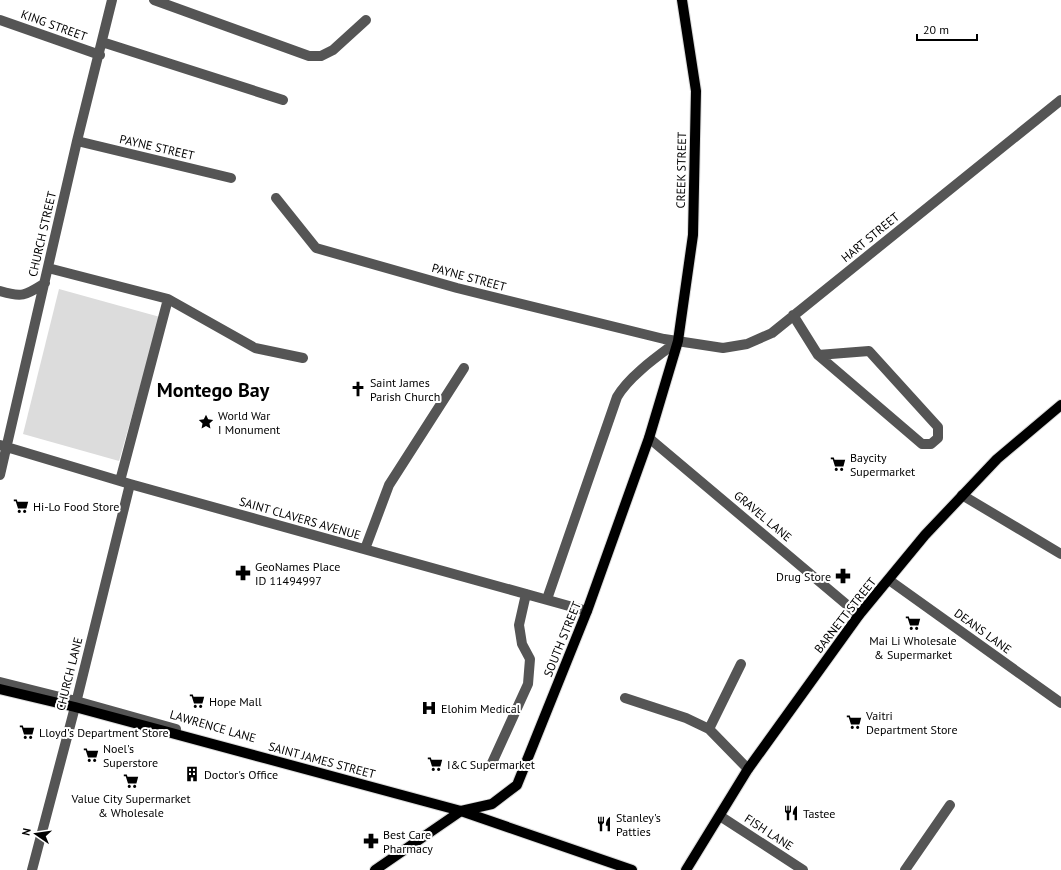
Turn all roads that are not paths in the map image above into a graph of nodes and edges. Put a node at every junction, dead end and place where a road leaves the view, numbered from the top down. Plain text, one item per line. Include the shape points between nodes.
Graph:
1 (112, 0) edge
2 (154, 0) edge
3 (682, 0) edge
4 (0, 20) edge
5 (366, 20) dead end
6 (102, 42) junction
7 (100, 55) junction
8 (283, 100) dead end
9 (1061, 100) edge
10 (77, 141) junction
11 (232, 178) dead end
12 (276, 198) dead end
13 (48, 268) junction
14 (44, 283) junction
15 (0, 291) edge
16 (168, 299) junction
17 (793, 315) junction
18 (678, 341) junction
19 (818, 356) junction
20 (303, 358) dead end
21 (464, 368) dead end
22 (1061, 405) edge
23 (649, 438) junction
24 (3, 446) edge
25 (0, 475) edge
26 (125, 483) junction
27 (962, 495) junction
28 (365, 550) junction
29 (1061, 554) edge
30 (889, 580) junction
31 (526, 594) junction
32 (547, 600) junction
33 (587, 611) junction
34 (859, 615) junction
35 (741, 664) dead end
36 (0, 682) edge
37 (0, 689) edge
38 (625, 698) dead end
39 (1061, 703) edge
40 (75, 704) junction
41 (709, 729) junction
42 (492, 763) dead end
43 (748, 769) junction
44 (950, 805) dead end
45 (463, 811) junction
46 (720, 816) junction
47 (32, 870) edge
48 (375, 870) edge
49 (632, 870) edge
50 (686, 870) edge
51 (803, 870) edge
52 (905, 870) edge

1 - 6 street, CHURCH STREET
2 - 5 street via 309,56 321,56 333,50
3 - 18 main road, CREEK STREET via 696,91 693,235
4 - 7 street, KING STREET
6 - 7 street, CHURCH STREET
6 - 8 street
7 - 10 street, CHURCH STREET
9 - 17 street, HART STREET
10 - 11 street, PAYNE STREET
10 - 13 street, CHURCH STREET
12 - 18 street, PAYNE STREET via 316,248 457,288
13 - 14 street, CHURCH STREET
13 - 16 street
14 - 15 street via 27,294
14 - 24 street, CHURCH STREET
16 - 20 street via 255,348
16 - 26 street, CHURCH LANE
17 - 18 street, HART STREET via 772,333 747,344 723,348
17 - 19 street
18 - 23 main road, SOUTH STREET
18 - 32 street via 623,387 617,397
19 - 19 street via 922,444 932,444 938,438 938,427 869,351
21 - 28 street via 389,485
22 - 27 main road, BARNETT STREET via 997,459
23 - 33 main road, SOUTH STREET
23 - 34 street, GRAVEL LANE
24 - 25 street, CHURCH STREET
24 - 26 street, SAINT CLAVERS AVENUE
26 - 28 street, SAINT CLAVERS AVENUE
26 - 40 street, CHURCH LANE
27 - 29 street
27 - 30 main road, BARNETT STREET via 925,535
28 - 31 street, SAINT CLAVERS AVENUE
30 - 34 main road, BARNETT STREET
30 - 39 street, DEANS LANE
31 - 32 street, SAINT CLAVERS AVENUE
31 - 42 street via 519,625 522,644 530,659 528,684
32 - 33 street, SAINT CLAVERS AVENUE
33 - 45 main road, SOUTH STREET via 517,785 492,804
34 - 43 main road, BARNETT STREET
35 - 41 street
36 - 40 street
37 - 40 main road, SAINT JAMES STREET
38 - 41 street via 686,718
40 - 45 main road, SAINT JAMES STREET
40 - 47 street, CHURCH LANE
41 - 43 street
43 - 46 main road, BARNETT STREET
44 - 52 street
45 - 48 main road, SOUTH STREET
45 - 49 main road, SAINT JAMES STREET
46 - 50 main road, BARNETT STREET
46 - 51 street, FISH LANE

